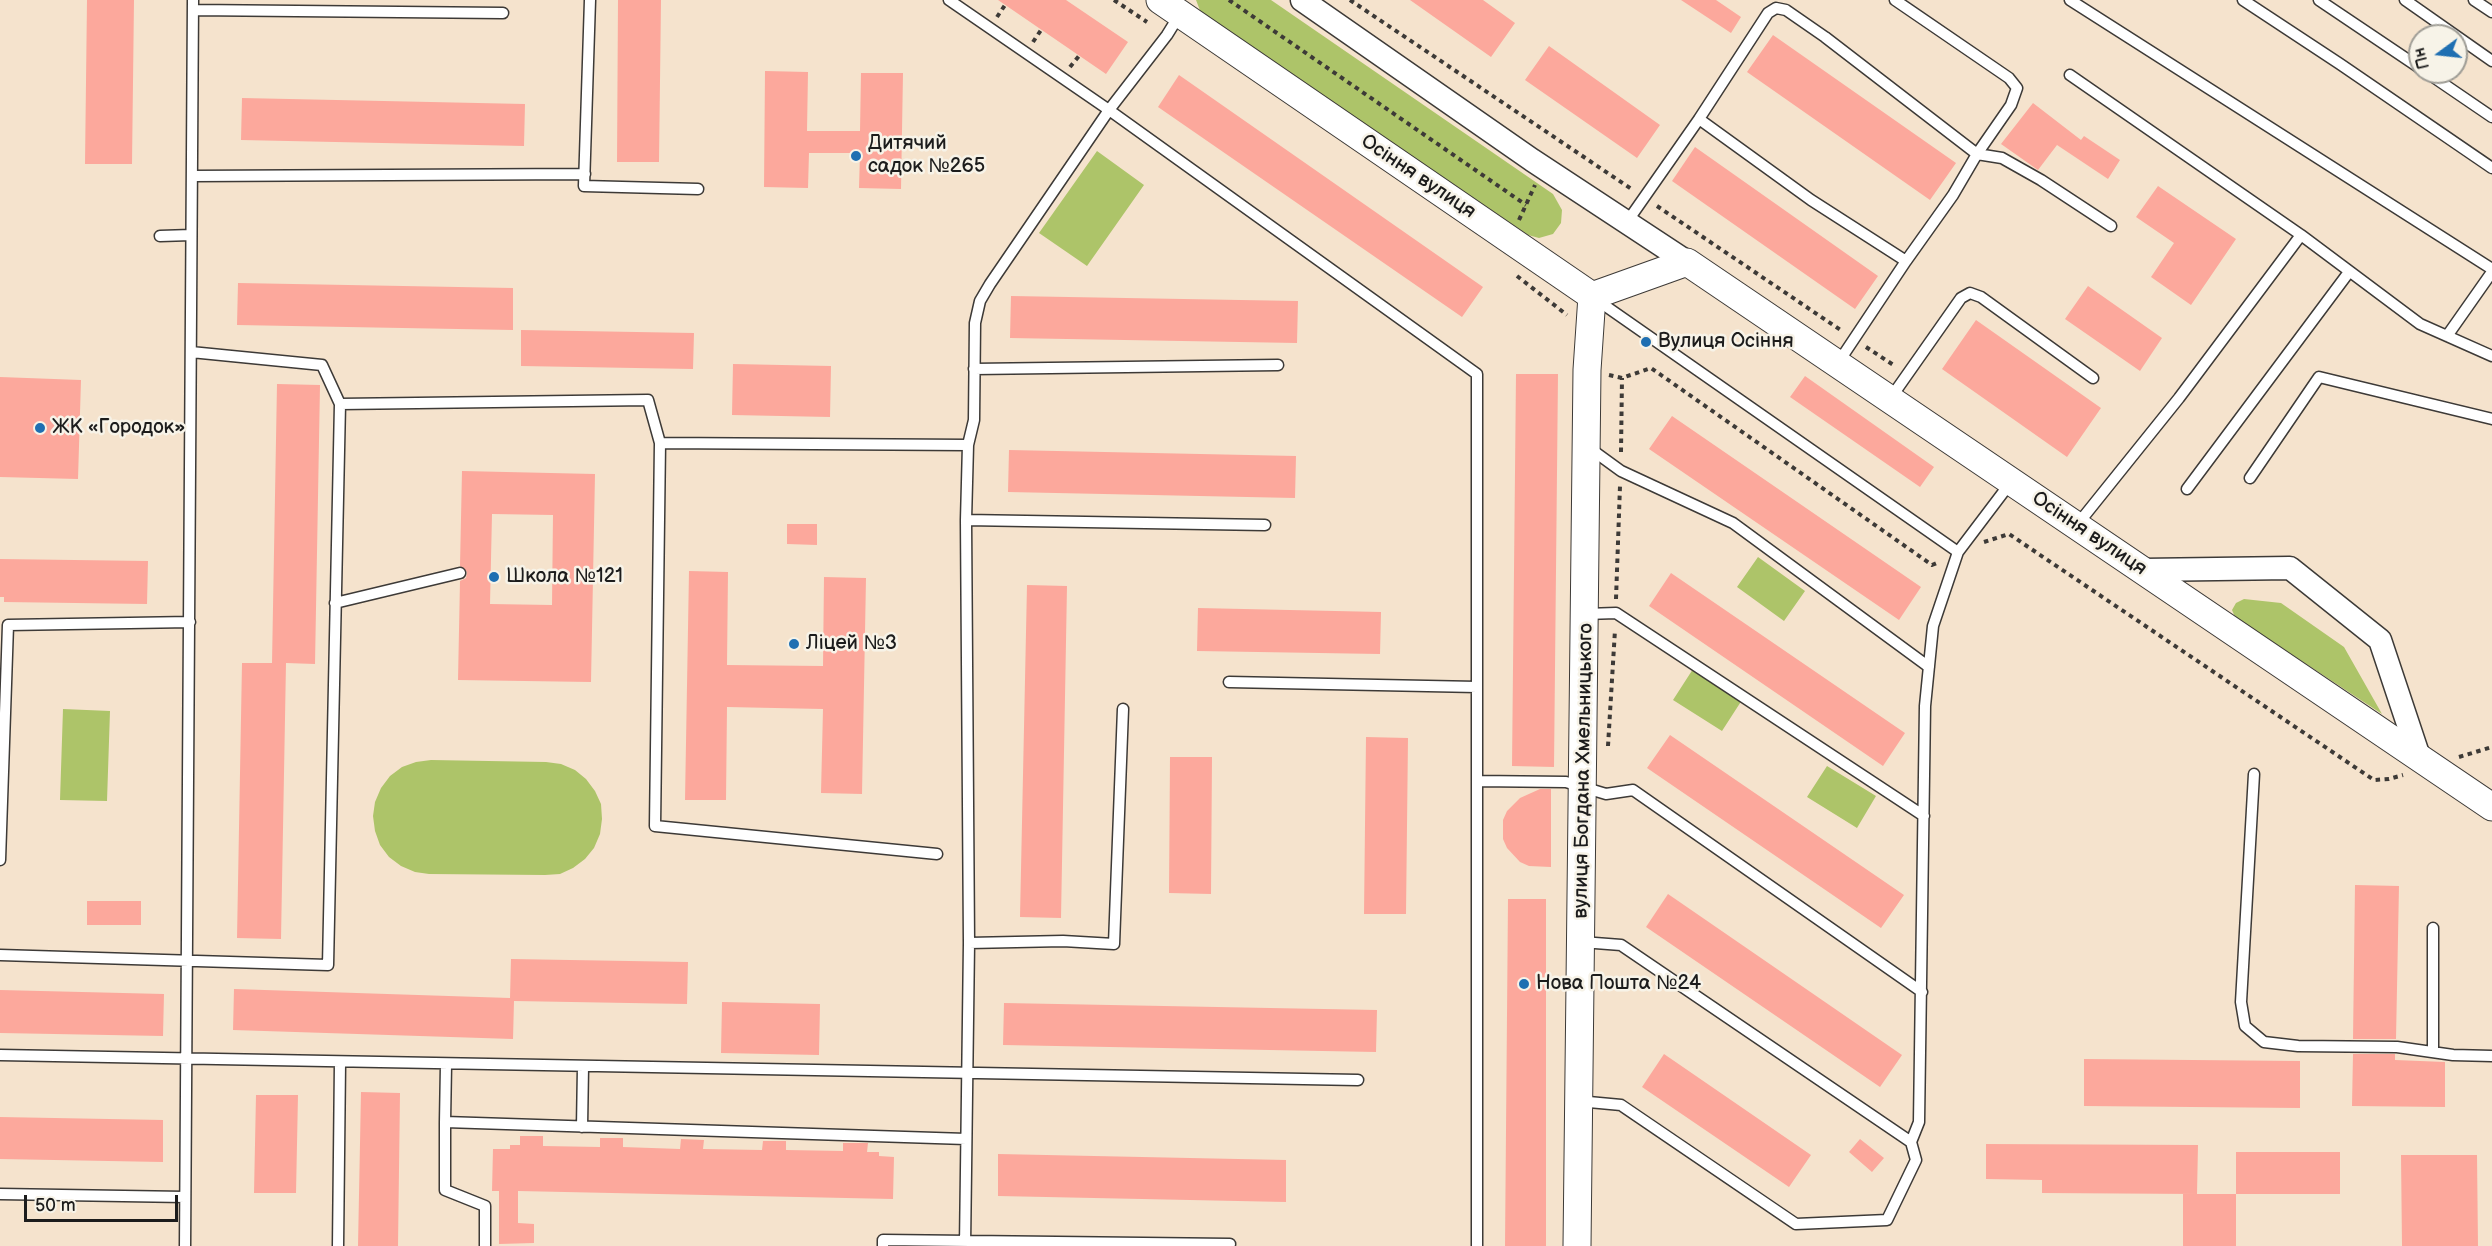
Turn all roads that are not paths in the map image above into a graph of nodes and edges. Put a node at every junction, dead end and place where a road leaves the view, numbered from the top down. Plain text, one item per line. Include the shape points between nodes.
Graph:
1 (590, 0) edge
2 (949, 0) edge
3 (1894, 0) edge
4 (2070, 0) edge
5 (2243, 0) edge
6 (2319, 0) edge
7 (2405, 0) edge
8 (2474, 0) edge
9 (1312, 3) edge
10 (1176, 4) edge
11 (193, 5) edge
12 (2492, 12) edge
13 (503, 13) dead end
14 (2408, 60) edge
15 (2492, 61) edge
16 (2070, 75) dead end
17 (2444, 84) edge
18 (1109, 110) junction
19 (2492, 117) edge
20 (1699, 119) junction
21 (1977, 154) junction
22 (2492, 168) edge
23 (585, 174) junction
24 (192, 176) junction
25 (698, 189) dead end
26 (1627, 222) junction
27 (2111, 225) dead end
28 (191, 235) junction
29 (2301, 235) junction
30 (160, 236) dead end
31 (1906, 261) junction
32 (1687, 262) junction
33 (2492, 271) edge
34 (2349, 272) junction
35 (1592, 296) junction
36 (2447, 336) junction
37 (190, 352) junction
38 (2492, 356) edge
39 (1838, 364) junction
40 (1278, 365) dead end
41 (974, 369) junction
42 (2093, 378) dead end
43 (1890, 399) junction
44 (340, 404) junction
45 (2492, 418) edge
46 (660, 443) junction
47 (968, 445) junction
48 (1587, 447) junction
49 (2250, 478) dead end
50 (2011, 481) junction
51 (2187, 489) dead end
52 (966, 520) junction
53 (1265, 525) dead end
54 (2077, 525) junction
55 (1958, 552) junction
56 (2143, 570) junction
57 (460, 573) dead end
58 (335, 603) junction
59 (1585, 614) junction
60 (190, 622) junction
61 (1929, 667) junction
62 (1228, 682) dead end
63 (1477, 687) junction
64 (1123, 709) dead end
65 (2425, 761) junction
66 (2254, 774) dead end
67 (1477, 781) junction
68 (1583, 789) junction
69 (2492, 807) edge
70 (1924, 816) junction
71 (937, 854) dead end
72 (0, 860) edge
73 (2433, 928) dead end
74 (1582, 942) junction
75 (969, 943) junction
76 (0, 955) edge
77 (186, 960) junction
78 (1922, 992) junction
79 (2433, 1050) junction
80 (0, 1055) edge
81 (2492, 1056) edge
82 (186, 1059) junction
83 (340, 1063) junction
84 (447, 1065) junction
85 (583, 1067) junction
86 (967, 1074) junction
87 (1358, 1080) dead end
88 (1578, 1101) junction
89 (445, 1122) junction
90 (582, 1127) junction
91 (966, 1139) junction
92 (1911, 1142) junction
93 (0, 1194) edge
94 (185, 1197) junction
95 (965, 1243) edge
96 (1230, 1244) dead end
97 (185, 1246) edge
98 (338, 1246) edge
99 (485, 1246) edge
100 (883, 1246) edge
101 (1477, 1246) edge
102 (1577, 1246) edge

1 - 23 lane
2 - 18 lane
3 - 21 lane via 2009,78 2017,88 2011,105
4 - 33 lane
5 - 22 lane
6 - 14 lane
7 - 15 lane
8 - 12 lane
9 - 26 street, Осіння вулиця
10 - 18 lane via 1167,35
10 - 35 street, Осіння вулиця
11 - 13 lane
11 - 24 lane
16 - 29 lane
17 - 19 lane
18 - 41 lane via 980,301 975,323
18 - 63 lane via 1477,374
20 - 21 lane via 1768,13 1776,8 1786,10 1825,37
20 - 26 lane
20 - 31 lane via 1811,200
21 - 27 lane via 2002,158
21 - 31 lane
23 - 24 lane
23 - 25 lane via 584,186
24 - 28 lane
26 - 32 street, Осіння вулиця
28 - 30 lane
28 - 37 lane
29 - 34 lane
29 - 54 lane via 2179,398
31 - 39 lane
32 - 35 street
32 - 39 street, Осіння вулиця
33 - 36 lane
34 - 36 lane via 2420,324
34 - 51 lane
35 - 48 street, вулиця Богдана Хмельницького
35 - 55 lane
36 - 38 lane
37 - 44 lane via 322,365
37 - 60 lane
39 - 43 street, Осіння вулиця
40 - 41 lane
41 - 47 lane via 974,420
42 - 43 lane via 1970,292 1961,298
43 - 50 street, Осіння вулиця
44 - 46 lane via 648,400
44 - 58 lane
45 - 49 lane via 2319,377
46 - 47 lane
46 - 71 lane via 655,826
47 - 52 lane
48 - 59 street, вулиця Богдана Хмельницького
48 - 61 lane via 1621,471 1733,523
50 - 54 street, Осіння вулиця
50 - 55 lane
52 - 53 lane
52 - 75 lane
54 - 56 street, Осіння вулиця
55 - 61 lane via 1933,626
56 - 65 street, Осіння вулиця
56 - 65 street via 2290,568 2380,640
57 - 58 lane
58 - 77 lane via 328,965
59 - 68 street, вулиця Богдана Хмельницького
59 - 70 lane via 1616,613
60 - 72 lane via 8,625
60 - 77 lane
61 - 70 lane
62 - 63 lane
63 - 67 lane
64 - 75 lane via 1114,944
65 - 69 street, Осіння вулиця
66 - 79 lane via 2241,1002 2245,1026 2264,1042 2275,1044
67 - 68 lane via 1566,782
67 - 101 lane
68 - 74 street, вулиця Богдана Хмельницького
68 - 78 lane via 1606,794 1633,790
70 - 78 lane
73 - 79 lane
74 - 88 street, вулиця Богдана Хмельницького
74 - 92 lane via 1621,945
75 - 86 lane
76 - 77 lane
77 - 82 lane
78 - 92 lane via 1919,1122
79 - 81 lane
80 - 82 lane
82 - 83 lane
82 - 94 lane
83 - 84 lane
83 - 98 lane
84 - 85 lane
84 - 89 lane
85 - 86 lane
85 - 90 lane
86 - 87 lane
86 - 91 lane
88 - 92 lane via 1621,1105 1797,1224 1887,1220 1916,1160
88 - 102 street, вулиця Богдана Хмельницького
89 - 90 lane
89 - 99 lane via 445,1190 486,1206
90 - 91 lane
91 - 95 lane
93 - 94 lane
94 - 97 lane
95 - 96 lane
95 - 100 lane via 883,1240

